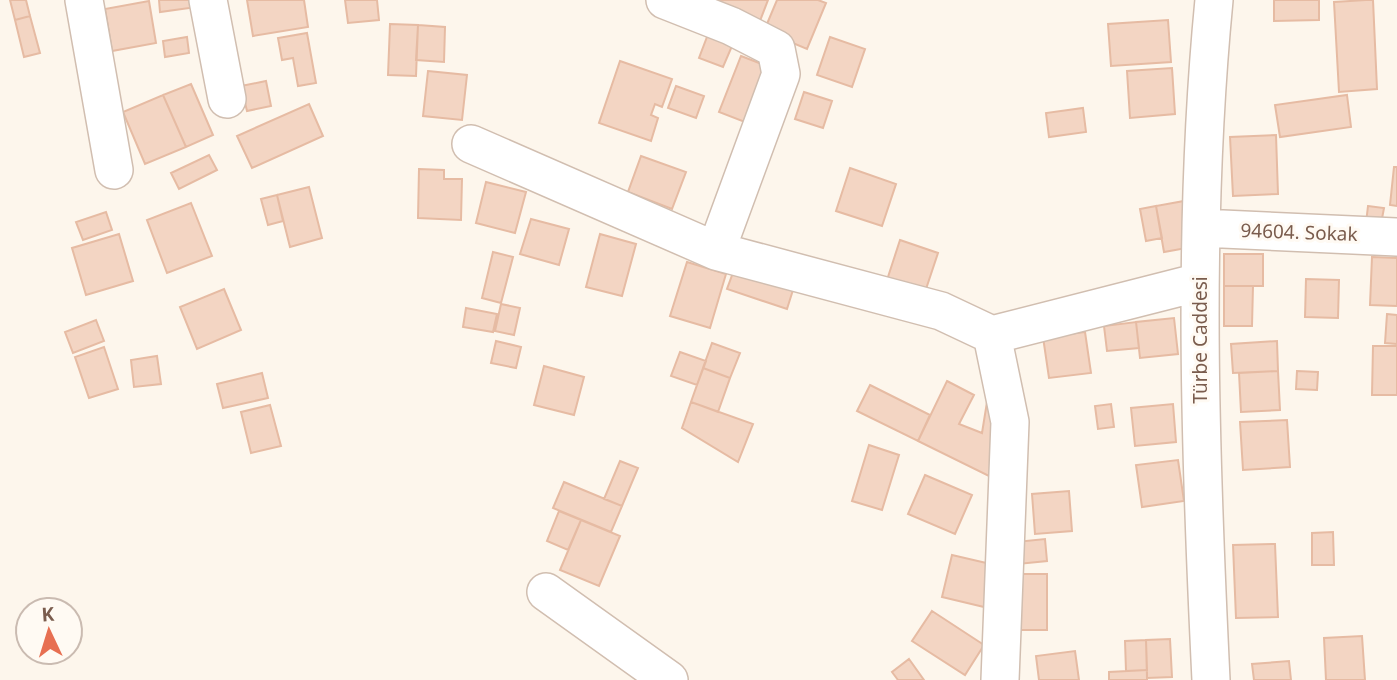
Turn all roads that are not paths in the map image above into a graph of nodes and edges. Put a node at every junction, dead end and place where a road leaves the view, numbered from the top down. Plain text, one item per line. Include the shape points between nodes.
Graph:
1 (84, 0) edge
2 (208, 0) edge
3 (665, 0) edge
4 (1214, 0) edge
5 (227, 99) dead end
6 (471, 144) dead end
7 (114, 170) dead end
8 (1200, 228) junction
9 (1397, 237) edge
10 (716, 251) junction
11 (1200, 282) junction
12 (992, 335) junction
13 (546, 592) dead end
14 (669, 680) edge
15 (1000, 680) edge
16 (1211, 680) edge

1 - 7 street
2 - 5 street
3 - 10 street via 776,49 781,74
4 - 8 street, Türbe Caddesi via 1202,126
6 - 10 street
8 - 9 street, 94604. Sokak
8 - 11 street, Türbe Caddesi
10 - 12 street via 942,311
11 - 12 street
11 - 16 street, Türbe Caddesi via 1202,510
12 - 15 street via 1010,422
13 - 14 street

